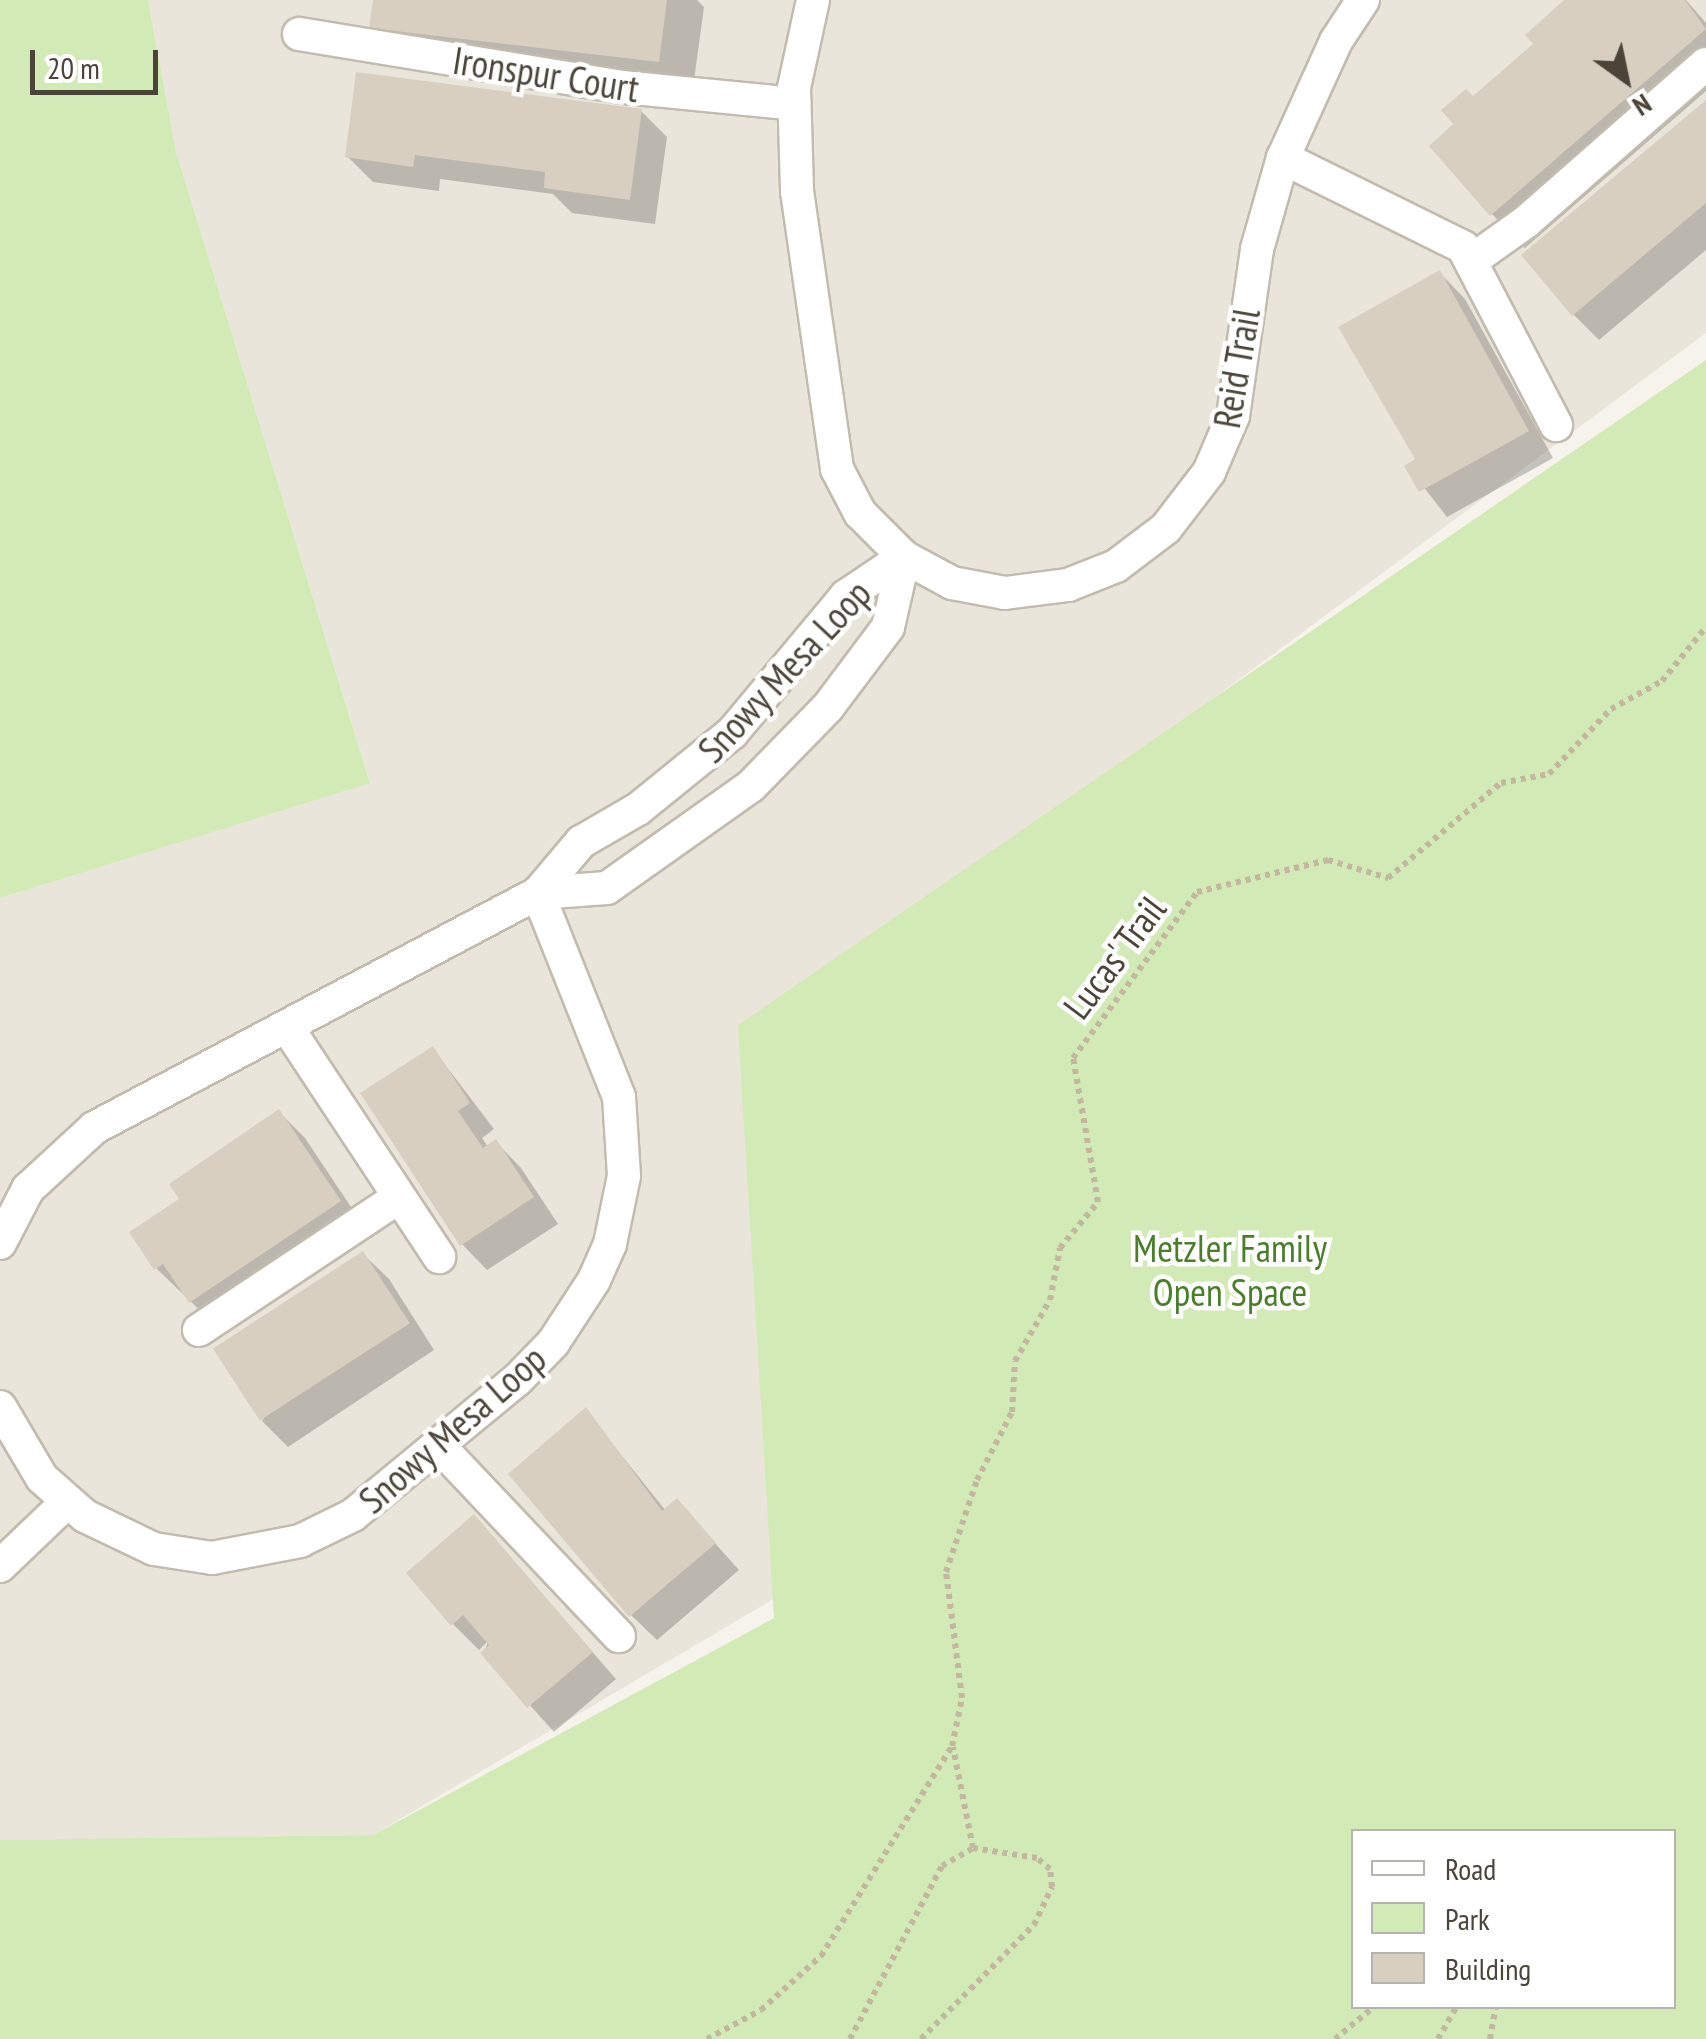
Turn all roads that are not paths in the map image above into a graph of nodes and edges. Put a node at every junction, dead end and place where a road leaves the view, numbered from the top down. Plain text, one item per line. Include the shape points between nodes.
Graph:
1 (813, 0) edge
2 (1364, 0) edge
3 (299, 34) dead end
4 (1706, 64) edge
5 (794, 104) junction
6 (1282, 158) junction
7 (1471, 261) junction
8 (1556, 425) dead end
9 (904, 557) junction
10 (538, 893) junction
11 (287, 1027) junction
12 (398, 1198) junction
13 (0, 1243) edge
14 (438, 1258) dead end
15 (199, 1330) dead end
16 (0, 1407) edge
17 (441, 1448) junction
18 (68, 1502) junction
19 (0, 1566) edge
20 (619, 1636) dead end

1 - 5 street, Reid Trail via 798,54
2 - 6 street, Reid Trail via 1336,41
3 - 5 street, Ironspur Court via 653,91
4 - 7 street via 1527,221
5 - 9 street, Reid Trail via 797,191 831,450 860,513
6 - 7 street via 1449,235
6 - 9 street, Reid Trail via 1257,249 1233,416 1209,472 1166,528 1094,577 1036,591 978,590
7 - 8 street
9 - 10 street, Snowy Mesa Loop via 846,596 777,685 707,757 582,842
9 - 10 street, Snowy Mesa Loop via 888,627 828,707 751,786 607,888
10 - 11 street, Snowy Mesa Loop
10 - 17 street, Snowy Mesa Loop via 619,1097 625,1144 620,1206 594,1280 553,1343
11 - 12 street
11 - 13 street, Snowy Mesa Loop via 124,1110 68,1148 28,1189
12 - 14 street
12 - 15 street
16 - 18 street, Snowy Mesa Loop via 42,1478
17 - 18 street, Snowy Mesa Loop via 326,1531 244,1556 154,1550
17 - 20 street
18 - 19 street

